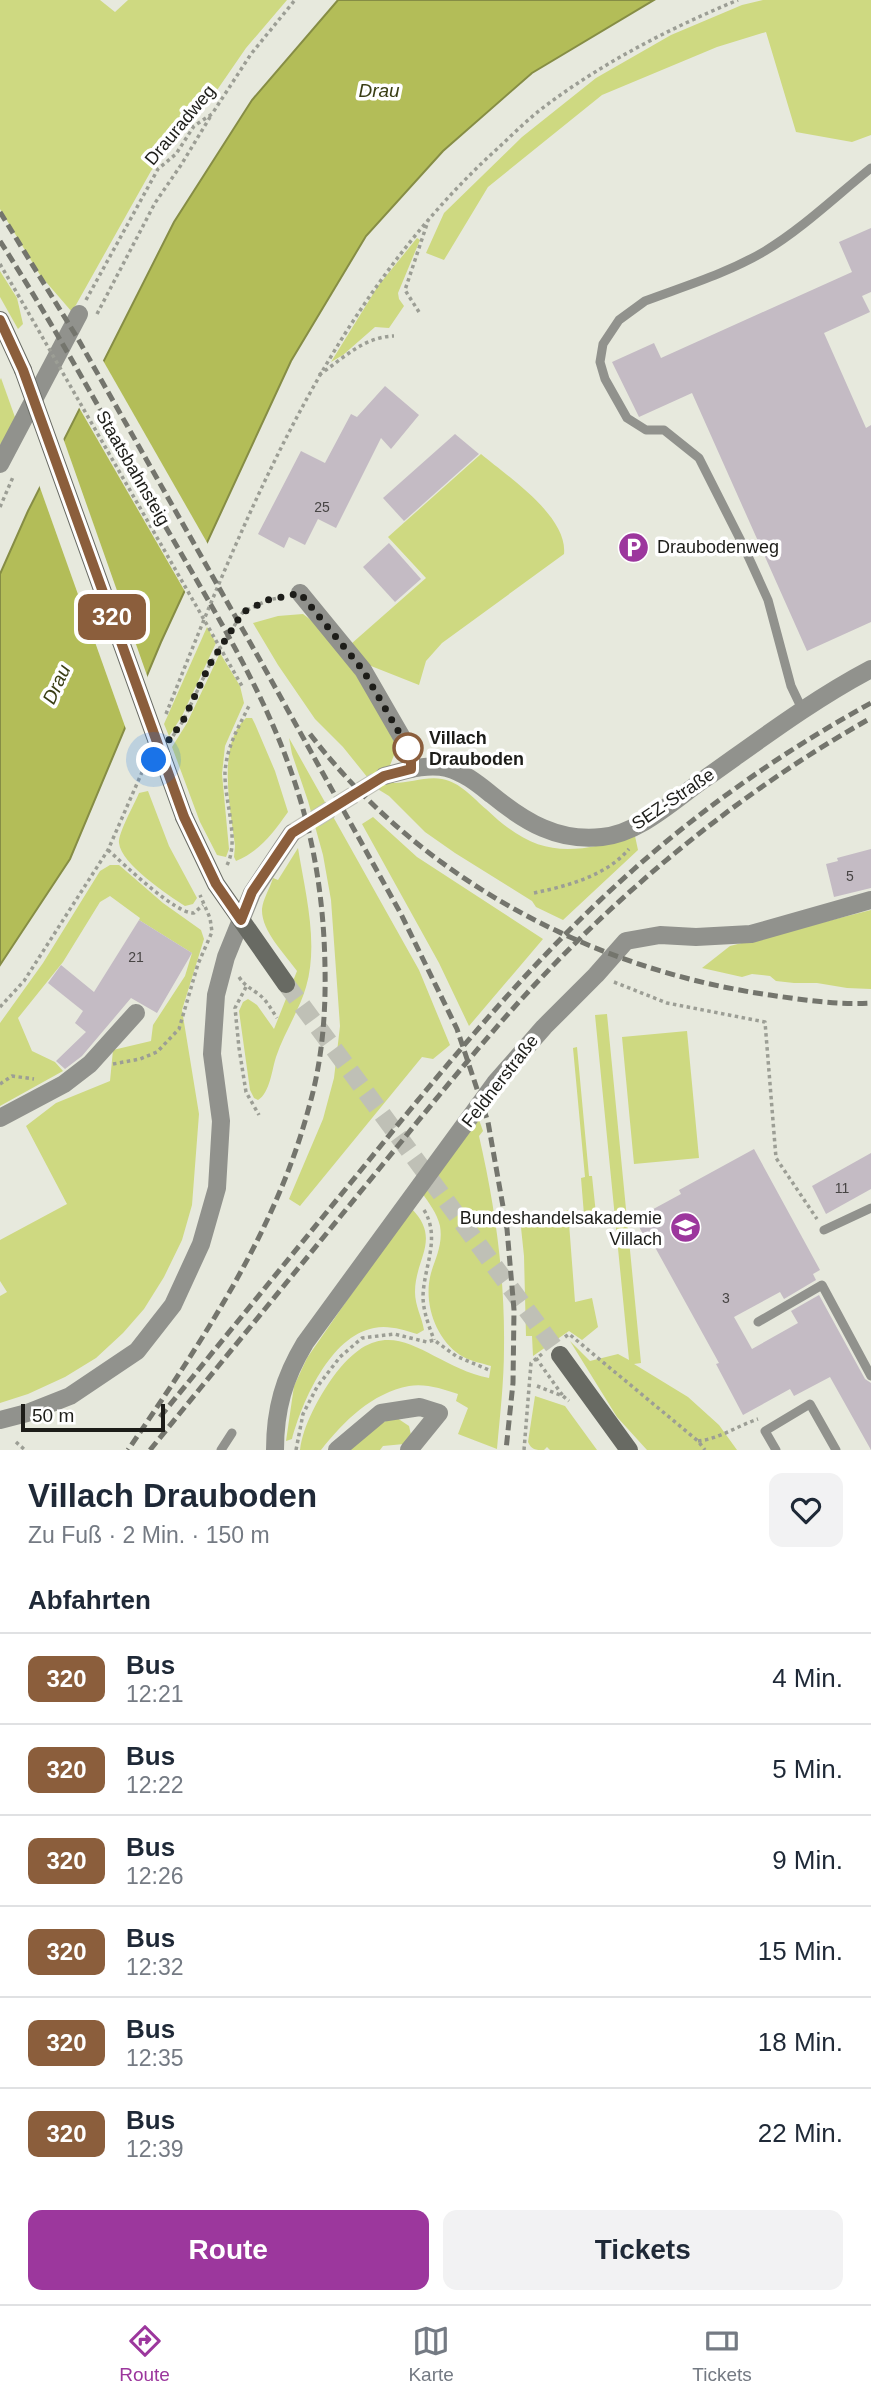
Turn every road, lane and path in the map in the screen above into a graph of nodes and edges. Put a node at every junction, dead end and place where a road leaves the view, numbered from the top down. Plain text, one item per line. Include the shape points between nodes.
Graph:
1 (295, 0) edge
2 (738, 0) edge
3 (212, 114) junction
4 (871, 168) edge
5 (429, 219) junction
6 (0, 264) edge
7 (419, 312) dead end
8 (88, 314) junction
9 (0, 320) edge
10 (394, 336) dead end
11 (71, 364) dead end
12 (64, 376) dead end
13 (317, 376) junction
14 (0, 464) edge
15 (18, 466) dead end
16 (0, 507) edge
17 (300, 593) joint
18 (871, 668) edge
19 (242, 686) dead end
20 (249, 706) dead end
21 (803, 711) junction
22 (165, 715) dead end
23 (172, 737) dead end
24 (151, 751) dead end
25 (149, 765) dead end
26 (411, 769) junction
27 (141, 775) junction
28 (384, 776) tunnel mouth
29 (635, 827) junction
30 (292, 833) tunnel mouth
31 (108, 850) junction
32 (227, 866) dead end
33 (534, 892) dead end
34 (871, 901) edge
35 (241, 920) junction
36 (596, 975) junction
37 (286, 984) tunnel mouth
38 (0, 1007) edge
39 (136, 1013) dead end
40 (277, 1018) dead end
41 (90, 1063) junction
42 (0, 1084) edge
43 (51, 1090) junction
44 (258, 1115) dead end
45 (0, 1118) edge
46 (420, 1204) dead end
47 (871, 1208) edge
48 (824, 1230) joint
49 (758, 1322) dead end
50 (434, 1340) junction
51 (559, 1355) tunnel mouth
52 (536, 1358) dead end
53 (489, 1370) dead end
54 (871, 1376) edge
55 (537, 1386) dead end
56 (564, 1396) junction
57 (573, 1404) dead end
58 (768, 1413) dead end
59 (0, 1420) edge
60 (232, 1433) dead end
61 (698, 1441) dead end
62 (16, 1442) dead end
63 (25, 1450) edge
64 (221, 1450) edge
65 (275, 1450) edge
66 (296, 1450) edge
67 (337, 1450) edge
68 (409, 1450) edge
69 (629, 1450) edge
70 (776, 1450) edge
71 (836, 1450) edge

1 - 3 path, Drauradweg via 251,54
2 - 5 path via 688,20 583,79 538,112 457,186
3 - 8 path
3 - 8 path, Drauradweg via 194,126 176,154 158,169
4 - 21 lane via 764,251 631,309 609,332 601,353 605,379 627,418 646,430 664,430 699,458 768,600 791,686
5 - 7 path via 405,290
5 - 13 path via 380,278
6 - 19 path, Staatsbahnsteig, bridge
8 - 14 street
9 - 35 main road, bridge via 23,370 184,817 216,884
10 - 13 path via 373,338
11 - 12 path
13 - 22 path via 246,520
15 - 16 path
17 - 23 path via 243,612
17 - 26 street via 363,670 408,748
18 - 21 street, SEZ-Straße
20 - 32 path via 231,738 227,761 232,851
21 - 29 street, SEZ-Straße
24 - 27 path
25 - 27 path
26 - 28 street, SEZ-Straße
26 - 29 street, SEZ-Straße via 439,767 459,772 529,822 560,835 600,838
27 - 31 path
29 - 33 path via 629,848 601,870 570,884
30 - 35 street via 252,892
31 - 38 path via 24,981
31 - 41 path via 186,912 194,913 204,904 212,933 182,1023 172,1039 140,1059
34 - 36 street, Feldnerstraße via 751,934 660,935 626,941
35 - 37 main road
35 - 59 street via 216,995 212,1054 221,1121 217,1188 201,1244 173,1305 137,1351 70,1396
36 - 48 path via 667,1003 765,1022 776,1158
36 - 65 street, Feldnerstraße via 495,1083 305,1343 281,1394
39 - 41 street
40 - 44 path via 258,993 246,987 235,1008 246,1092
41 - 43 street
42 - 43 path via 12,1076 24,1077 37,1079
43 - 45 street
46 - 50 path via 432,1233 423,1300
47 - 48 lane
49 - 54 lane via 821,1285
50 - 53 path via 456,1356
50 - 66 path via 394,1334 362,1338 317,1387 303,1414
51 - 69 main road
52 - 56 path
55 - 56 path
56 - 57 path
58 - 61 path
60 - 64 lane
62 - 63 path
67 - 68 street via 381,1413 419,1407 439,1413
70 - 71 lane via 765,1431 810,1404

